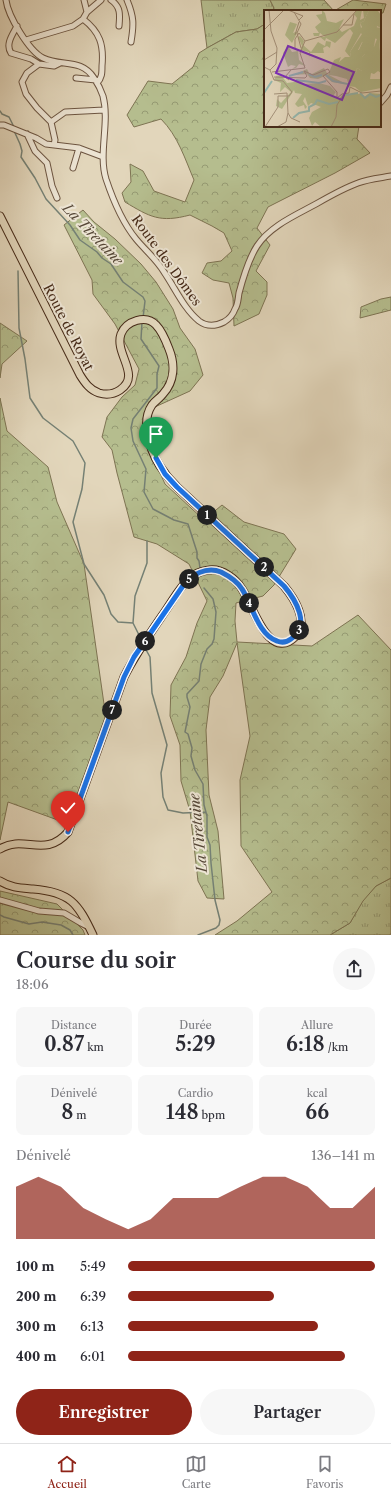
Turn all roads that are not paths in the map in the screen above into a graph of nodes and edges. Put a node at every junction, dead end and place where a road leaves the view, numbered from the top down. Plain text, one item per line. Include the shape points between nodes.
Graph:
1 (6, 0) edge
2 (84, 0) edge
3 (101, 0) edge
4 (111, 0) edge
5 (127, 0) edge
6 (87, 12) junction
7 (83, 19) junction
8 (17, 26) junction
9 (118, 26) dead end
10 (26, 40) junction
11 (131, 42) dead end
12 (60, 62) junction
13 (39, 64) junction
14 (76, 78) dead end
15 (96, 82) junction
16 (391, 87) edge
17 (381, 102) edge
18 (104, 110) junction
19 (51, 122) junction
20 (0, 125) edge
21 (27, 134) junction
22 (54, 145) junction
23 (79, 148) junction
24 (103, 157) junction
25 (73, 168) dead end
26 (391, 176) edge
27 (57, 198) dead end
28 (0, 216) edge
29 (0, 849) edge
30 (0, 881) edge
31 (0, 900) edge
32 (89, 927) junction
33 (93, 935) edge

1 - 8 street, Route des Dômes
2 - 6 street
3 - 6 street
4 - 9 street via 119,10
5 - 11 street via 134,25
6 - 7 street
7 - 10 street via 73,26
7 - 15 street via 93,28 102,46 102,77
8 - 10 street, Route des Dômes
8 - 13 street via 10,40 9,50 11,53 31,58
10 - 12 street, Route des Dômes via 42,58
12 - 13 street via 54,66
12 - 15 street, Route des Dômes via 81,66 89,71
13 - 19 street via 27,73 22,82 23,87 37,108
14 - 15 street
15 - 18 street, Route des Dômes via 103,99
16 - 17 street
18 - 19 street via 65,112
18 - 24 street, Route des Dômes
19 - 22 street
20 - 21 street
21 - 22 street via 46,144
21 - 27 street via 35,151 47,164
22 - 23 street
23 - 24 street
23 - 25 street
24 - 26 street, Route des Dômes via 106,177 123,220 163,270 189,311 207,325 216,325 231,316 236,308 249,262 257,246 271,231 335,194 359,183
28 - 29 main road, Route de Royat via 80,375 91,388 97,392 112,394 119,391 128,381 128,366 119,343 121,333 127,326 137,320 148,320 163,334 174,366 172,381 152,405 148,416 147,428 156,458 165,474 284,586 291,594 300,614 298,633 288,641 277,642 264,632 236,581 223,573 211,570 193,575 134,657 124,677 68,832 48,845 18,844
30 - 32 main road via 16,888 46,890 66,897 80,909
31 - 32 street via 39,911 64,913
32 - 33 main road

